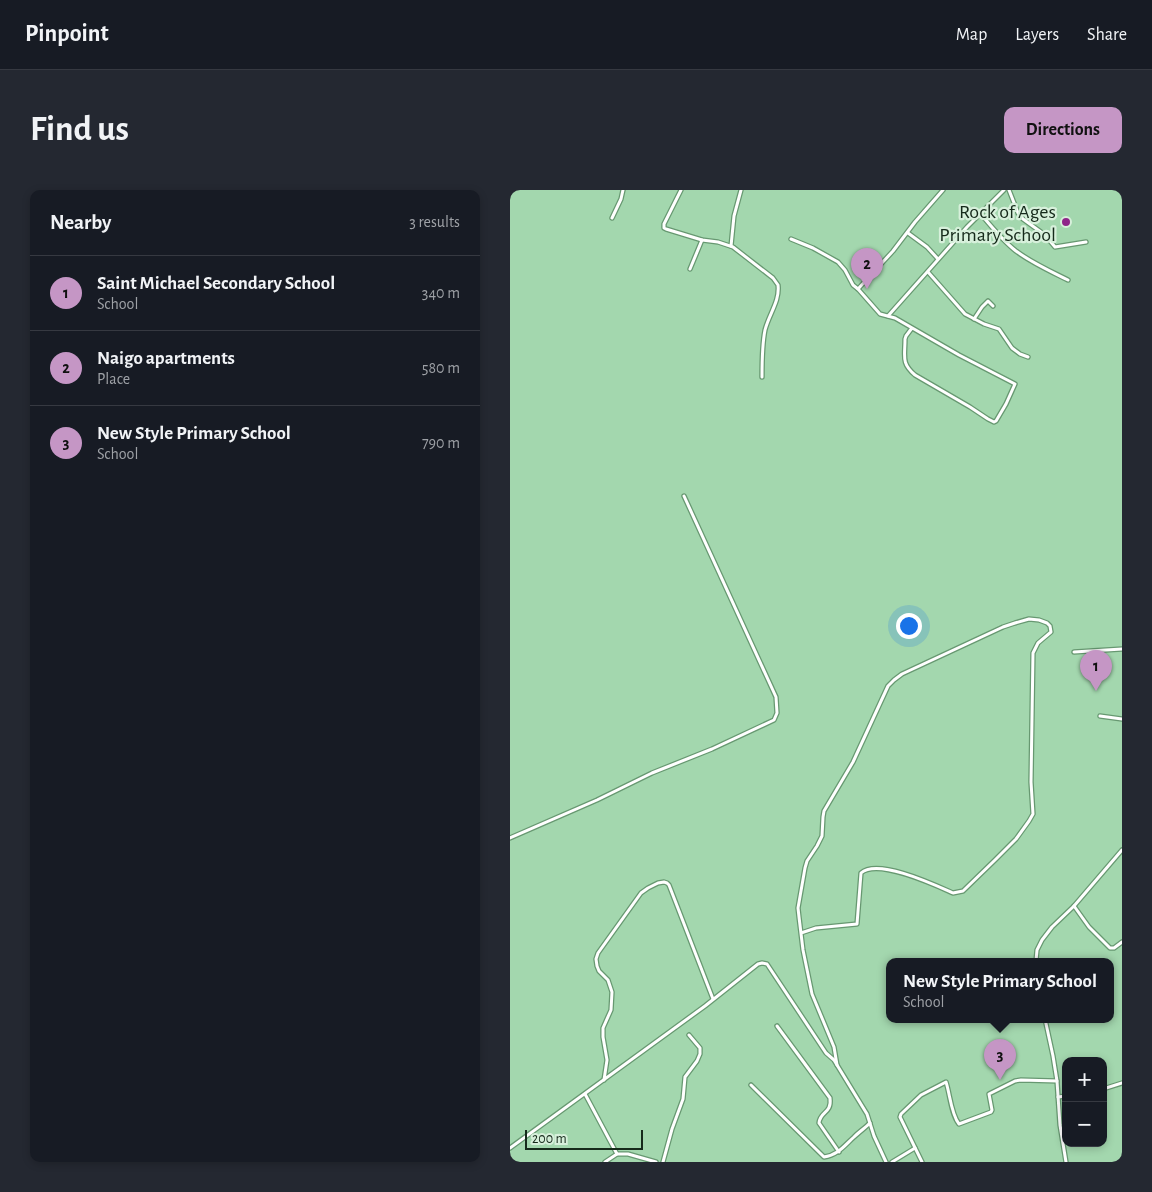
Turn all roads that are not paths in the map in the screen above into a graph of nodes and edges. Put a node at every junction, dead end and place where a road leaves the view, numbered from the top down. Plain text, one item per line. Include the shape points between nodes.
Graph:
1 (623, 190) edge
2 (682, 190) edge
3 (741, 190) edge
4 (943, 190) edge
5 (1004, 190) edge
6 (1009, 190) edge
7 (980, 213) junction
8 (612, 218) dead end
9 (908, 233) junction
10 (791, 239) dead end
11 (702, 240) junction
12 (1086, 242) dead end
13 (731, 246) junction
14 (938, 258) junction
15 (690, 269) dead end
16 (928, 272) junction
17 (1068, 280) dead end
18 (858, 289) junction
19 (993, 306) dead end
20 (888, 316) junction
21 (974, 320) junction
22 (912, 328) junction
23 (1028, 357) dead end
24 (762, 377) dead end
25 (684, 496) dead end
26 (1122, 649) edge
27 (1074, 652) dead end
28 (1100, 716) dead end
29 (1122, 719) edge
30 (510, 838) edge
31 (1122, 850) edge
32 (1074, 906) junction
33 (801, 933) junction
34 (1122, 942) edge
35 (1037, 958) edge
36 (714, 999) junction
37 (1046, 1023) edge
38 (776, 1026) dead end
39 (689, 1035) dead end
40 (837, 1065) junction
41 (604, 1080) junction
42 (1057, 1081) junction
43 (1122, 1083) edge
44 (751, 1085) dead end
45 (1107, 1088) edge
46 (585, 1094) junction
47 (1062, 1096) edge
48 (1058, 1097) junction
49 (870, 1123) junction
50 (510, 1148) edge
51 (915, 1148) junction
52 (839, 1152) junction
53 (617, 1154) junction
54 (604, 1162) edge
55 (656, 1162) edge
56 (663, 1162) edge
57 (886, 1162) edge
58 (892, 1162) edge
59 (922, 1162) edge
60 (1066, 1162) edge

1 - 8 street
2 - 11 street via 664,228
3 - 13 street
4 - 9 street
5 - 7 street
6 - 12 street via 1018,213 1055,247
7 - 14 street
7 - 17 street via 1016,251
9 - 14 street
9 - 18 street
10 - 18 street via 838,262
11 - 13 street
11 - 15 street
13 - 24 street via 778,284 777,303 764,333
14 - 16 street
16 - 20 street
16 - 21 street
18 - 20 street via 880,314
19 - 21 street via 988,301
20 - 22 street
21 - 23 street via 998,329 1012,348
22 - 22 street via 905,340 908,368 996,421 1015,384
25 - 30 street via 776,697 774,720
26 - 27 street
28 - 29 street
31 - 32 street
32 - 34 street via 1110,948
32 - 35 street via 1042,940
33 - 33 street via 798,908 805,868 822,836 824,811 860,748 888,686 902,674 1004,627 1029,620 1047,623 1051,632 1038,643 1034,653 1033,814 1016,839 963,891 953,894 901,872 867,869 862,873 857,924 816,928
33 - 40 street via 812,994 834,1047
36 - 40 street via 758,964 767,964 826,1054
36 - 41 street
36 - 41 street via 669,885 664,882 648,888 596,959 612,992 611,1010 603,1028 607,1060
37 - 42 street
38 - 52 street via 830,1098 831,1104 819,1123
39 - 56 street via 700,1048 700,1054 684,1077 683,1099
40 - 49 street
41 - 46 street
42 - 48 street
42 - 51 street via 1020,1080 1010,1083 989,1094 991,1112 959,1124 945,1082 921,1095 901,1114
43 - 45 street
44 - 52 street via 821,1156
46 - 50 street
46 - 53 street
47 - 48 street
48 - 60 street
49 - 52 street
49 - 57 street
51 - 58 street
51 - 59 street
53 - 54 street
53 - 55 street

